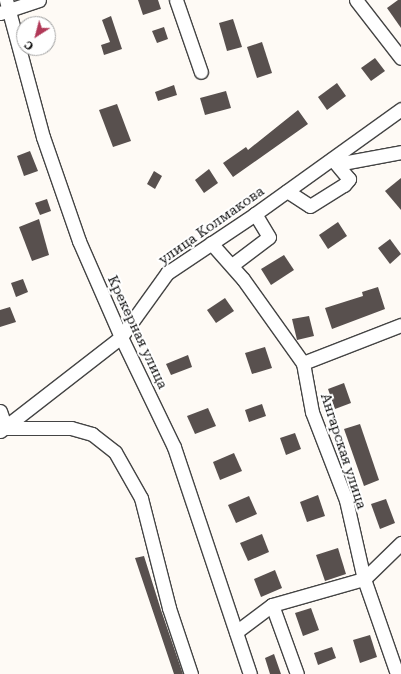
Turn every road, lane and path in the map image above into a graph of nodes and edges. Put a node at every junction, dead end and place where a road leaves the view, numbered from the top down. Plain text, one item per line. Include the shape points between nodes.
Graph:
1 (39, 0) edge
2 (176, 0) edge
3 (356, 0) edge
4 (5, 8) edge
5 (401, 58) edge
6 (201, 72) dead end
7 (401, 109) edge
8 (401, 152) edge
9 (334, 162) junction
10 (287, 191) junction
11 (255, 214) junction
12 (211, 242) junction
13 (232, 265) junction
14 (400, 324) edge
15 (121, 338) junction
16 (303, 363) junction
17 (0, 411) edge
18 (3, 429) edge
19 (401, 543) edge
20 (364, 579) junction
21 (272, 605) junction
22 (236, 632) junction
23 (191, 674) edge
24 (250, 674) edge
25 (297, 674) edge
26 (397, 674) edge

1 - 4 street
2 - 6 street
3 - 5 street
4 - 15 street, Крекерная улица via 43,137 79,241
7 - 9 street, улица Колмакова
8 - 9 street
9 - 10 street, улица Колмакова
9 - 10 street via 349,179 324,199 310,206
10 - 11 street, улица Колмакова
11 - 12 street, улица Колмакова
11 - 13 street via 269,237
12 - 13 street, Ангарская улица
12 - 15 street, улица Колмакова via 167,273
13 - 16 street, Ангарская улица
14 - 16 street
15 - 18 street, улица Колмакова
15 - 22 street, Крекерная улица via 174,446
16 - 20 street, Ангарская улица via 312,412 346,500
17 - 18 street
18 - 23 street via 71,428 92,434 115,452 141,498 169,608
19 - 20 street
20 - 21 street
20 - 26 street, Ангарская улица
21 - 22 street
21 - 25 street
22 - 24 street, Крекерная улица

